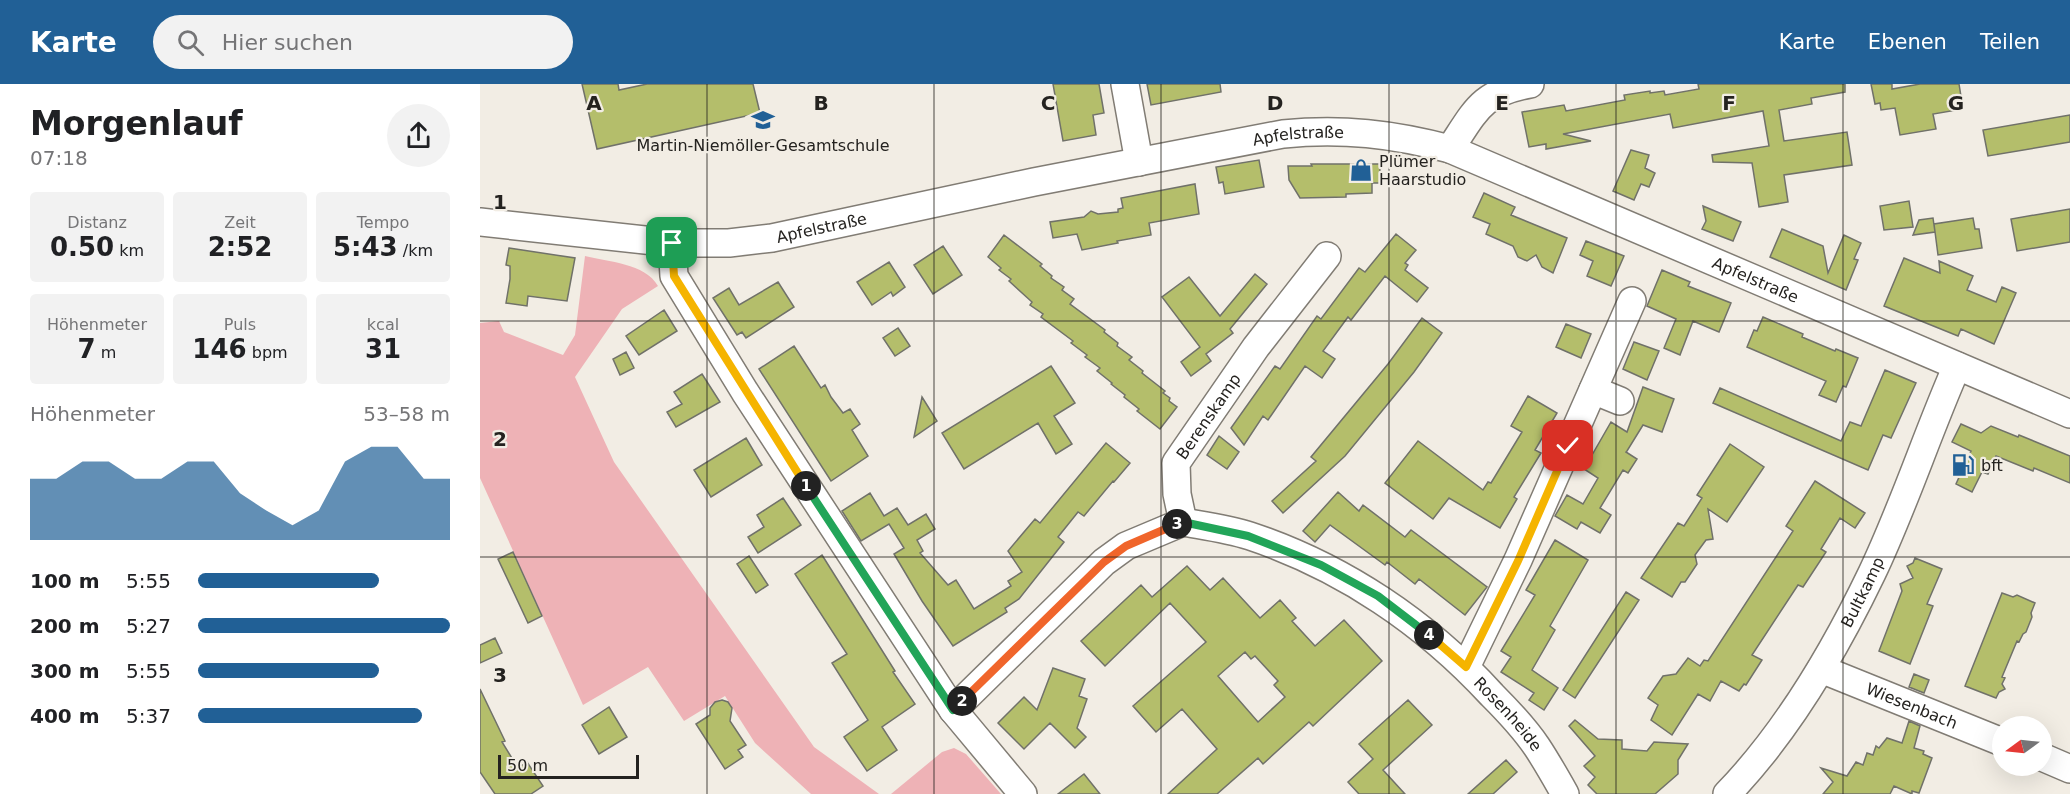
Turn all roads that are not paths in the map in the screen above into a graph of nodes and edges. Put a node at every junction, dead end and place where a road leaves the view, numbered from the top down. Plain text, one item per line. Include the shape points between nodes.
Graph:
1 (1125, 84) edge
2 (1530, 84) edge
3 (1450, 149) junction
4 (1139, 162) junction
5 (480, 222) edge
6 (672, 243) junction
7 (1327, 256) dead end
8 (1632, 302) dead end
9 (1957, 366) junction
10 (1593, 390) junction
11 (1620, 401) dead end
12 (2070, 414) edge
13 (1183, 522) junction
14 (1466, 667) junction
15 (1821, 669) junction
16 (953, 710) junction
17 (1992, 738) edge
18 (2052, 762) edge
19 (2070, 769) edge
20 (1023, 794) edge
21 (1565, 794) edge
22 (1727, 794) edge

1 - 4 street
2 - 3 street via 1507,88 1488,98
3 - 4 street, Apfelstraße via 1406,138 1317,131
3 - 9 street, Apfelstraße
4 - 6 street, Apfelstraße via 772,238
5 - 6 street, Apfelstraße
6 - 16 street via 674,276
7 - 13 street, Berenskamp via 1256,347 1176,463
8 - 10 street
9 - 12 street, Apfelstraße
9 - 15 street, Bultkamp via 1872,572
10 - 11 street
10 - 14 street via 1518,561
13 - 14 street, Rosenheide via 1248,536 1321,565 1378,596
13 - 16 street via 1126,546 1104,562
14 - 21 street, Rosenheide via 1536,746
15 - 17 street, Wiesenbach
15 - 22 street, Bultkamp via 1779,731
16 - 20 street
18 - 19 street

